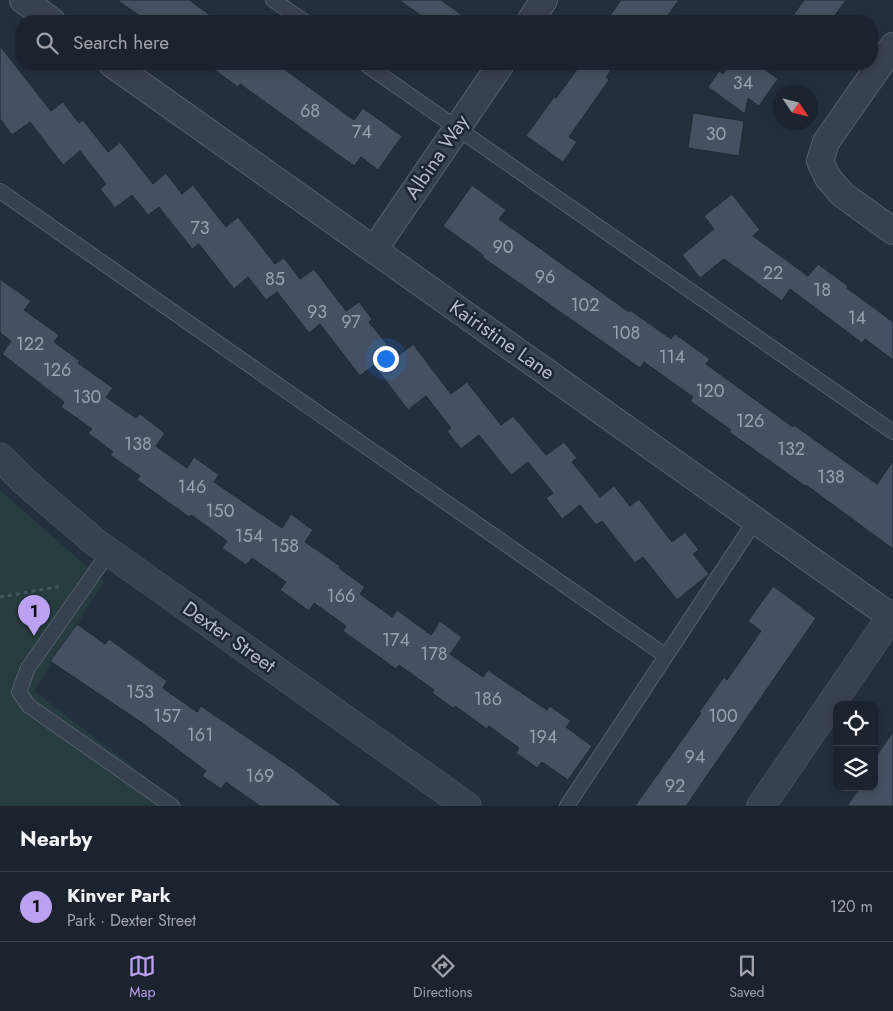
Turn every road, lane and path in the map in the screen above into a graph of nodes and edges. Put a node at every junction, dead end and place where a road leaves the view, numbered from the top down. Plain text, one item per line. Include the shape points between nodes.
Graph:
1 (23, 0) edge
2 (273, 0) edge
3 (544, 0) edge
4 (44, 15) edge
5 (295, 15) edge
6 (534, 15) edge
7 (893, 46) edge
8 (878, 67) edge
9 (120, 70) edge
10 (374, 70) edge
11 (497, 70) edge
12 (876, 70) edge
13 (457, 128) junction
14 (0, 190) edge
15 (893, 230) edge
16 (374, 250) junction
17 (893, 432) edge
18 (0, 457) edge
19 (756, 521) junction
20 (109, 552) junction
21 (65, 585) dead end
22 (0, 597) edge
23 (892, 616) edge
24 (666, 656) junction
25 (172, 806) edge
26 (468, 806) edge
27 (567, 806) edge
28 (761, 806) edge

1 - 4 street
2 - 5 lane
3 - 6 street
7 - 8 street
9 - 16 street, Kairistine Lane
10 - 13 lane
11 - 13 street, Albina Way
12 - 15 street via 826,142 820,161 828,178 843,195
13 - 16 street, Albina Way
13 - 17 lane
14 - 24 lane
16 - 19 street, Kairistine Lane
18 - 20 street, Dexter Street
19 - 23 street, Kairistine Lane
19 - 24 lane
20 - 25 lane via 28,668 19,692 29,706
20 - 26 street, Dexter Street
21 - 22 path
23 - 28 street
24 - 27 lane

